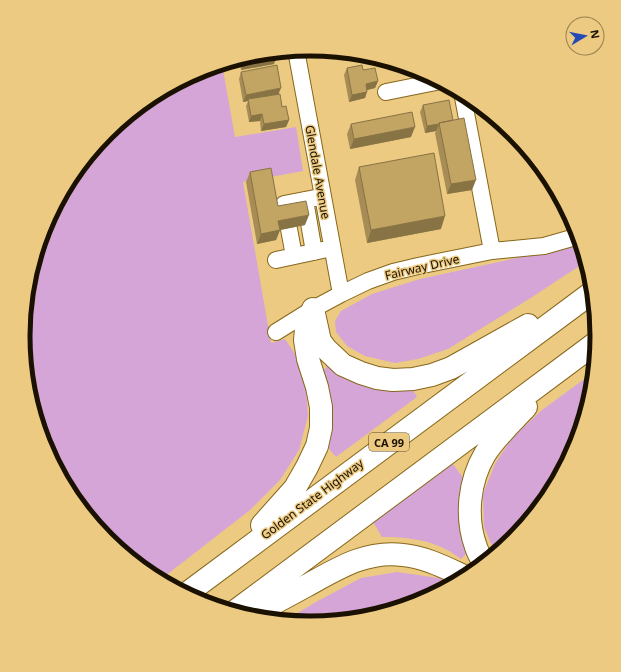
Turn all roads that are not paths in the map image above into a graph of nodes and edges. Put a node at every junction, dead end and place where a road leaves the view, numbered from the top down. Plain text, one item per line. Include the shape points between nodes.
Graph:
1 (297, 56) edge
2 (432, 83) edge
3 (386, 92) dead end
4 (464, 102) edge
5 (323, 197) junction
6 (295, 214) junction
7 (573, 238) edge
8 (332, 248) junction
9 (492, 251) junction
10 (304, 254) junction
11 (276, 260) dead end
12 (588, 293) edge
13 (341, 294) junction
14 (588, 294) edge
15 (310, 311) junction
16 (276, 332) dead end
17 (590, 347) edge
18 (562, 368) junction
19 (482, 559) edge
20 (228, 562) junction
21 (459, 574) edge
22 (191, 590) edge
23 (240, 607) edge
24 (260, 612) edge

1 - 5 street, Glendale Avenue
2 - 3 street
4 - 9 street
5 - 6 street
5 - 8 street, Glendale Avenue
6 - 10 street
6 - 10 street
7 - 9 street, Fairway Drive via 544,246
8 - 10 street
8 - 13 street, Glendale Avenue
9 - 13 street, Fairway Drive via 392,272
10 - 11 street
12 - 15 highway via 451,368 413,379 377,378 343,365 320,340
13 - 15 street, Fairway Drive
14 - 20 highway, Golden State Highway / CA 99
15 - 16 street, Fairway Drive
15 - 20 highway via 306,340 308,359 321,407 317,446 295,488
17 - 18 highway
18 - 19 highway via 496,440 485,454 477,471 469,508 471,528
18 - 23 highway
20 - 22 highway, Golden State Highway / CA 99
21 - 24 highway via 423,559 403,554 382,554 361,558 342,566

